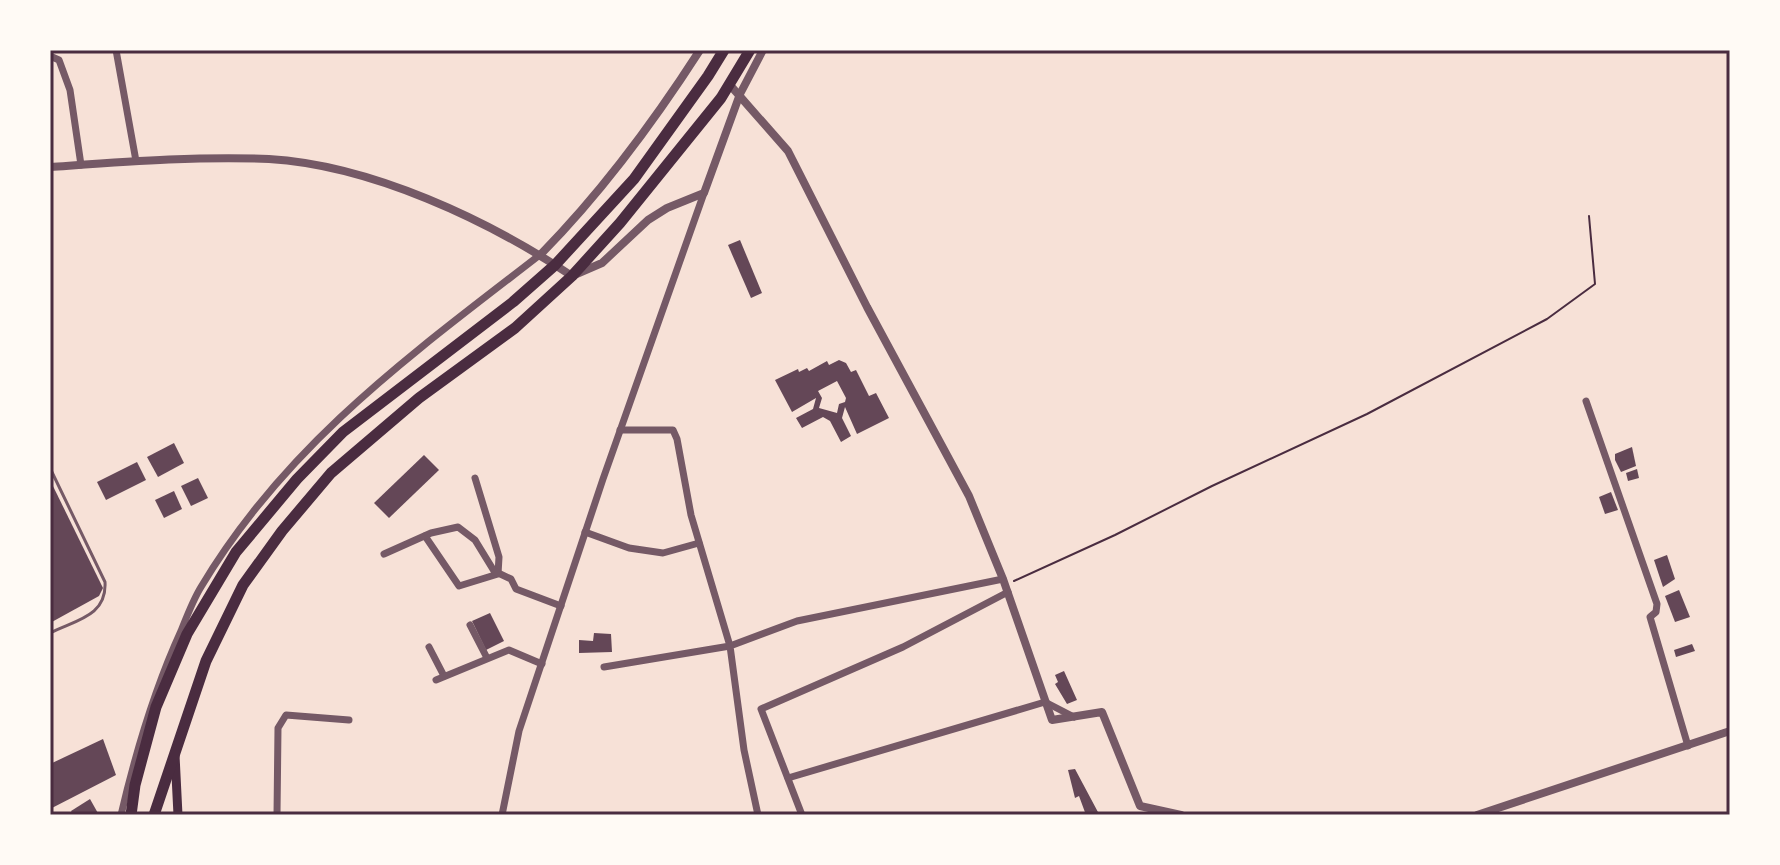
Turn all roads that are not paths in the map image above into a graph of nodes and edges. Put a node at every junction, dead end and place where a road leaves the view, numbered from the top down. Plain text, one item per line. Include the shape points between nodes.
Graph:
1 (116, 50) edge
2 (700, 50) edge
3 (724, 50) edge
4 (750, 50) edge
5 (763, 50) edge
6 (50, 56) edge
7 (730, 85) junction
8 (740, 94) junction
9 (136, 161) junction
10 (81, 165) junction
11 (50, 167) edge
12 (704, 193) junction
13 (541, 254) junction
14 (555, 265) junction
15 (572, 276) junction
16 (1586, 401) dead end
17 (620, 430) junction
18 (50, 468) edge
19 (475, 478) dead end
20 (585, 532) junction
21 (425, 536) junction
22 (699, 543) junction
23 (384, 554) dead end
24 (498, 574) junction
25 (1005, 585) junction
26 (561, 606) junction
27 (470, 625) dead end
28 (50, 633) edge
29 (730, 646) junction
30 (429, 647) dead end
31 (487, 658) junction
32 (542, 664) junction
33 (604, 667) dead end
34 (1046, 703) junction
35 (349, 720) dead end
36 (1730, 731) edge
37 (1688, 746) junction
38 (175, 752) junction
39 (788, 778) junction
40 (121, 815) edge
41 (131, 815) edge
42 (154, 815) edge
43 (178, 815) edge
44 (277, 815) edge
45 (502, 815) edge
46 (758, 815) edge
47 (802, 815) edge
48 (1181, 815) edge
49 (1477, 815) edge

1 - 9 street
2 - 13 street via 617,168
3 - 14 highway via 634,179
4 - 7 highway
5 - 8 street
6 - 10 street via 59,60 70,90
7 - 8 street
7 - 15 highway
8 - 12 street
8 - 25 street via 788,151 969,496
9 - 10 street
9 - 13 street via 270,159 332,168 413,193
10 - 11 street
12 - 15 street via 667,208 602,263
12 - 17 street
13 - 14 street
13 - 40 street via 388,373 316,438 255,507 200,588 159,680
14 - 15 street
14 - 41 highway via 343,432 236,552 187,634 156,707
15 - 38 highway via 515,328 419,398 331,473 282,531 243,585 206,661
16 - 37 street via 1657,604 1650,617
17 - 20 street
17 - 22 street via 673,430
18 - 28 lane via 105,582 106,595 98,610
19 - 24 street via 499,557
20 - 22 street via 629,548 663,553
20 - 26 street
21 - 23 street
21 - 24 street via 460,528
21 - 24 street via 459,586
22 - 29 street
24 - 26 street via 511,579 520,592
25 - 29 street via 797,621
25 - 34 street
25 - 39 street via 903,647 761,709
26 - 32 street
27 - 31 street
29 - 33 street
29 - 46 street
30 - 31 street via 440,678
31 - 32 street via 509,650
32 - 45 street via 519,731
34 - 39 street
34 - 48 street via 1052,720 1102,712 1140,806
35 - 44 street via 286,715 278,728
36 - 37 street
37 - 49 street
38 - 42 highway
38 - 43 main road
39 - 47 street

